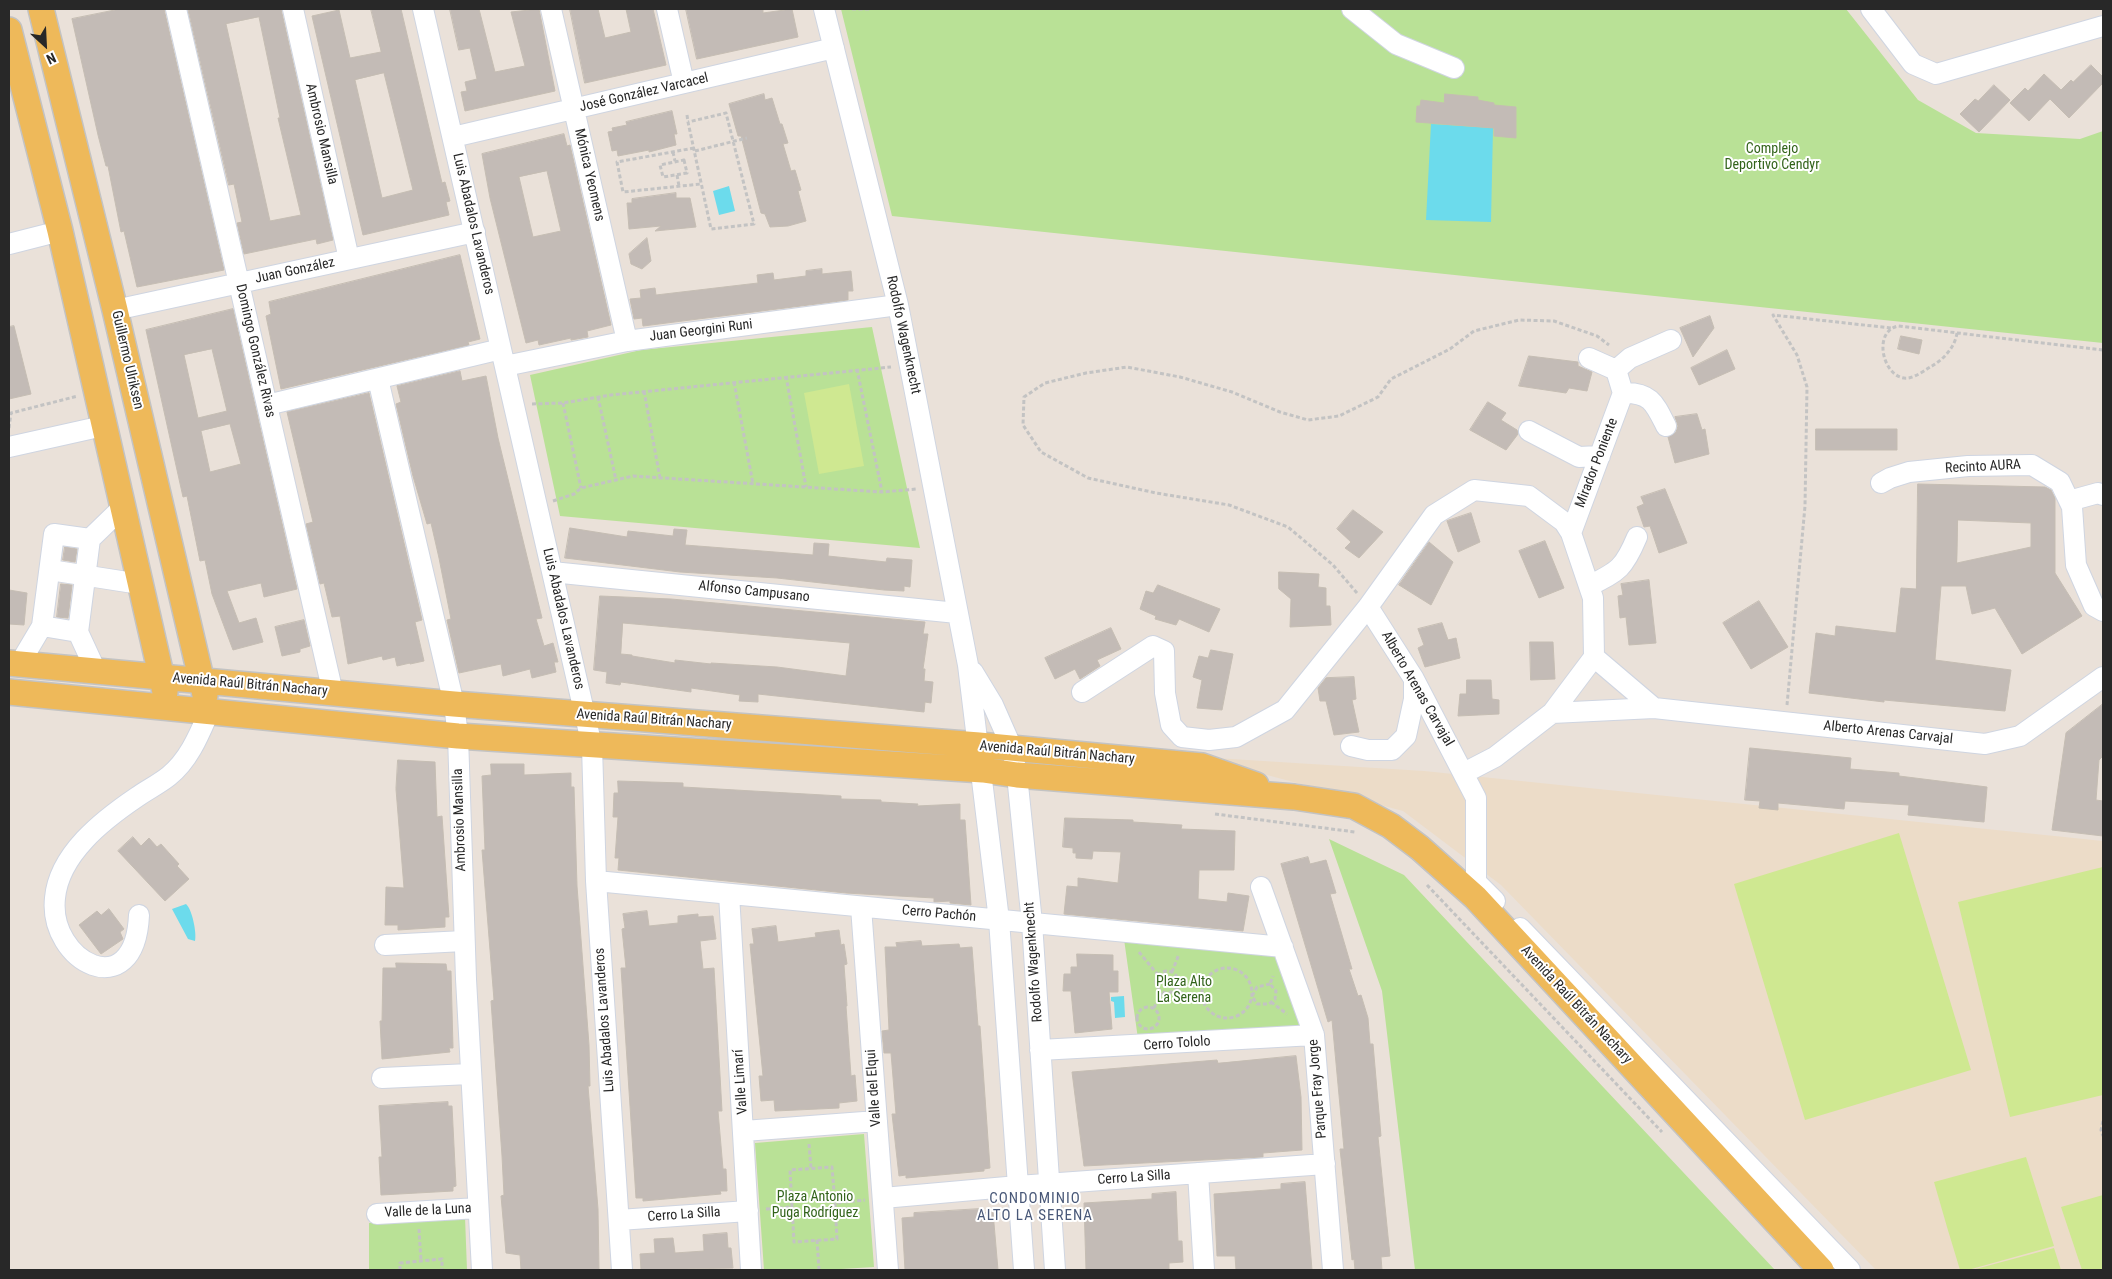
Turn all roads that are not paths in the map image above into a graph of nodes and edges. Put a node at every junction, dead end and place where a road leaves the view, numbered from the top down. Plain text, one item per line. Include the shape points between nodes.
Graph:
1 (41, 9) edge
2 (176, 9) edge
3 (293, 9) edge
4 (423, 9) edge
5 (551, 9) edge
6 (667, 9) edge
7 (824, 9) edge
8 (1352, 9) edge
9 (1871, 9) edge
10 (2101, 21) edge
11 (9, 30) edge
12 (834, 48) junction
13 (1454, 68) dead end
14 (684, 83) junction
15 (574, 108) junction
16 (453, 137) junction
17 (60, 232) junction
18 (475, 232) junction
19 (9, 244) edge
20 (349, 259) junction
21 (239, 283) junction
22 (898, 305) junction
23 (115, 310) junction
24 (1671, 340) dead end
25 (627, 341) junction
26 (503, 358) junction
27 (1589, 358) dead end
28 (1616, 370) junction
29 (378, 379) junction
30 (1623, 393) junction
31 (267, 405) junction
32 (103, 426) junction
33 (1666, 426) dead end
34 (1529, 431) dead end
35 (9, 447) edge
36 (1600, 456) junction
37 (1881, 483) dead end
38 (2103, 495) edge
39 (2069, 500) junction
40 (123, 507) junction
41 (1571, 533) junction
42 (1637, 536) dead end
43 (90, 539) junction
44 (50, 570) junction
45 (552, 572) junction
46 (86, 575) junction
47 (1589, 586) junction
48 (180, 588) junction
49 (142, 590) junction
50 (1368, 607) junction
51 (2103, 611) edge
52 (957, 612) junction
53 (42, 626) junction
54 (78, 632) junction
55 (1594, 656) junction
56 (14, 663) edge
57 (968, 665) junction
58 (96, 670) junction
59 (161, 676) junction
60 (2103, 677) edge
61 (1414, 679) junction
62 (202, 681) junction
63 (9, 692) edge
64 (1082, 692) dead end
65 (333, 693) junction
66 (454, 704) junction
67 (169, 708) junction
68 (1654, 708) junction
69 (209, 712) junction
70 (1552, 713) junction
71 (585, 715) junction
72 (458, 736) junction
73 (979, 745) junction
74 (592, 746) junction
75 (1351, 746) dead end
76 (1012, 748) junction
77 (982, 770) junction
78 (1464, 773) junction
79 (1017, 774) junction
80 (1294, 797) junction
81 (596, 881) junction
82 (1261, 887) dead end
83 (729, 894) junction
84 (861, 907) junction
85 (139, 915) dead end
86 (999, 920) junction
87 (1032, 923) junction
88 (464, 941) junction
89 (385, 946) dead end
90 (1283, 947) junction
91 (1314, 1035) junction
92 (1040, 1050) junction
93 (470, 1074) junction
94 (382, 1078) dead end
95 (877, 1121) junction
96 (744, 1131) junction
97 (1325, 1164) junction
98 (1198, 1173) junction
99 (1049, 1184) junction
100 (1018, 1186) junction
101 (883, 1198) junction
102 (478, 1208) junction
103 (748, 1211) junction
104 (377, 1214) dead end
105 (619, 1220) junction
106 (482, 1270) edge
107 (622, 1270) edge
108 (751, 1270) edge
109 (888, 1270) edge
110 (1024, 1270) edge
111 (1055, 1270) edge
112 (1204, 1270) edge
113 (1333, 1270) edge
114 (1821, 1270) edge
115 (1850, 1270) edge

1 - 23 main road, Guillermo Ulriksen
2 - 21 street, Domingo González Rivas
3 - 20 street, Ambrosio Mansilla
4 - 16 street, Luis Abadalos Lavanderos
5 - 15 street, Mónica Yeomens
6 - 14 street
7 - 12 street, Rodolfo Wagenknecht
8 - 13 street via 1396,44
9 - 10 street via 1913,64 1936,74
11 - 17 main road
12 - 14 street, José González Varcacel
12 - 22 street, Rodolfo Wagenknecht
14 - 15 street, José González Varcacel
15 - 16 street, José González Varcacel
15 - 25 street, Mónica Yeomens
16 - 18 street, Luis Abadalos Lavanderos
17 - 19 street
17 - 32 main road
18 - 20 street, Juan González
18 - 26 street, Luis Abadalos Lavanderos
20 - 21 street, Juan González
21 - 23 street, Juan González
21 - 31 street, Domingo González Rivas
22 - 25 street, Juan Georgini Runi
22 - 52 street, Rodolfo Wagenknecht
23 - 48 main road, Guillermo Ulriksen
24 - 28 street via 1630,358
25 - 26 street, Juan Georgini Runi
26 - 29 street, Juan Georgini Runi
26 - 45 street, Luis Abadalos Lavanderos
27 - 28 street
28 - 30 street
29 - 31 street, Juan Georgini Runi
29 - 66 street, Ambrosio Mansilla
30 - 33 street via 1637,392 1654,402
30 - 36 street, Mirador Poniente
31 - 65 street, Domingo González Rivas
32 - 35 street
32 - 40 main road
34 - 36 street via 1579,456
36 - 41 street, Mirador Poniente
37 - 39 street, Recinto AURA via 1909,472 1968,466 2032,465 2060,482
38 - 39 street via 2098,493
39 - 51 street, Recinto AURA via 2076,565 2094,606
40 - 43 street
40 - 49 main road
41 - 47 street
41 - 50 street via 1564,522 1529,496 1474,490 1434,515
42 - 47 street via 1627,562 1630,570
43 - 44 street via 54,534
43 - 46 street
44 - 46 street
44 - 53 street
45 - 52 street, Alfonso Campusano
45 - 71 street, Luis Abadalos Lavanderos
46 - 49 street
46 - 54 street
47 - 55 street via 1593,598
48 - 49 main road via 175,606 163,614 149,608
48 - 62 main road, Guillermo Ulriksen
49 - 59 main road
50 - 61 street, Alberto Arenas Carvajal
50 - 64 street via 1285,710 1236,737 1209,740 1182,737 1171,725 1165,694 1164,651 1153,646
52 - 57 street, Rodolfo Wagenknecht
53 - 54 street
53 - 56 street
54 - 58 street
55 - 68 street
55 - 70 street
56 - 58 main road, Avenida Raúl Bitrán Nachary
57 - 73 street, Rodolfo Wagenknecht
57 - 76 street, Rodolfo Wagenknecht via 993,705
58 - 59 main road, Avenida Raúl Bitrán Nachary
59 - 62 main road, Avenida Raúl Bitrán Nachary
59 - 67 main road
60 - 68 street, Alberto Arenas Carvajal via 2020,736 1985,744
61 - 75 street via 1414,699 1406,736 1392,750
61 - 78 street, Alberto Arenas Carvajal
62 - 65 main road, Avenida Raúl Bitrán Nachary
62 - 69 main road, Guillermo Ulriksen
63 - 67 main road, Avenida Raúl Bitrán Nachary
65 - 66 main road, Avenida Raúl Bitrán Nachary
66 - 71 main road, Avenida Raúl Bitrán Nachary
66 - 72 street, Ambrosio Mansilla
67 - 69 main road, Avenida Raúl Bitrán Nachary
68 - 70 street, Alberto Arenas Carvajal
69 - 72 main road, Avenida Raúl Bitrán Nachary
69 - 85 street via 184,761 84,840 64,869 55,898 57,923 67,944 91,966 105,969 120,962 130,952 138,933
70 - 78 street via 1495,757
71 - 73 main road, Avenida Raúl Bitrán Nachary
71 - 74 street, Luis Abadalos Lavanderos
72 - 74 main road, Avenida Raúl Bitrán Nachary
72 - 88 street, Ambrosio Mansilla
73 - 76 main road, Avenida Raúl Bitrán Nachary
73 - 77 street, Rodolfo Wagenknecht
74 - 77 main road, Avenida Raúl Bitrán Nachary
74 - 81 street, Luis Abadalos Lavanderos
76 - 79 street, Rodolfo Wagenknecht
76 - 80 main road, Avenida Raúl Bitrán Nachary via 1202,766
77 - 79 main road, Avenida Raúl Bitrán Nachary
77 - 86 street, Rodolfo Wagenknecht
78 - 115 street, Alberto Arenas Carvajal via 1476,798 1476,882
79 - 80 main road, Avenida Raúl Bitrán Nachary
79 - 87 street, Rodolfo Wagenknecht
80 - 114 main road, Avenida Raúl Bitrán Nachary via 1354,806 1391,826 1476,897
81 - 83 street, Cerro Pachón
81 - 105 street, Luis Abadalos Lavanderos
82 - 90 street, Parque Fray Jorge
83 - 84 street, Cerro Pachón
83 - 96 street, Valle Limarí
84 - 86 street, Cerro Pachón
84 - 95 street, Valle del Elqui
86 - 87 street, Cerro Pachón
86 - 100 street, Rodolfo Wagenknecht
87 - 90 street, Cerro Pachón
87 - 92 street, Rodolfo Wagenknecht
88 - 89 street
88 - 93 street, Ambrosio Mansilla
90 - 91 street, Parque Fray Jorge
91 - 92 street, Cerro Tololo
91 - 97 street, Parque Fray Jorge
92 - 99 street, Rodolfo Wagenknecht
93 - 94 street
93 - 102 street, Ambrosio Mansilla
95 - 96 street
95 - 101 street, Valle del Elqui
96 - 103 street, Valle Limarí
97 - 98 street, Cerro La Silla
97 - 113 street, Parque Fray Jorge
98 - 99 street, Cerro La Silla
98 - 112 street
99 - 100 street, Cerro La Silla
99 - 111 street, Rodolfo Wagenknecht
100 - 101 street, Cerro La Silla
100 - 110 street, Rodolfo Wagenknecht
101 - 109 street, Valle del Elqui
102 - 104 street, Valle de la Luna
102 - 106 street, Ambrosio Mansilla
103 - 105 street, Cerro La Silla
103 - 108 street, Valle Limarí
105 - 107 street, Luis Abadalos Lavanderos

